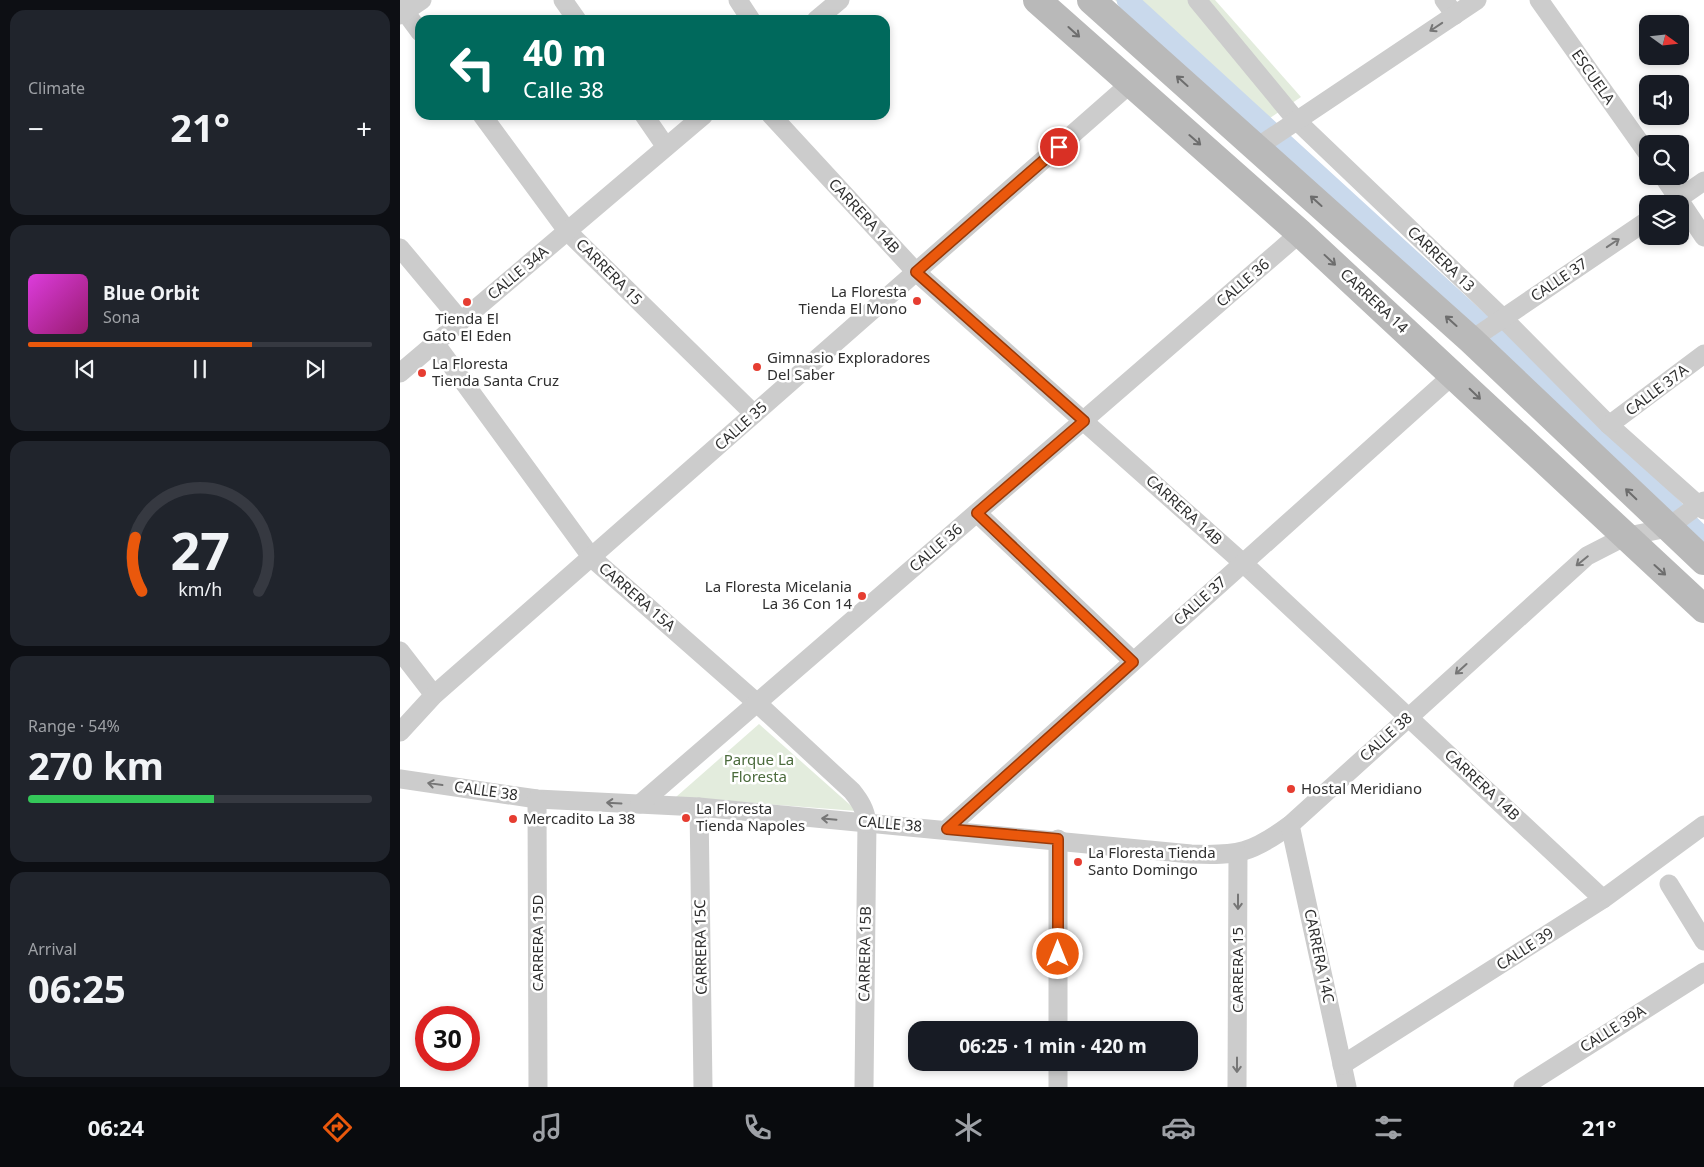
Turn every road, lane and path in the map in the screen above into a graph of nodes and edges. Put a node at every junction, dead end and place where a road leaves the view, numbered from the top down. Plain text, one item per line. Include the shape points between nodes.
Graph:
1 (422, 0) edge
2 (563, 0) edge
3 (738, 0) edge
4 (840, 0) edge
5 (1037, 0) edge
6 (1091, 0) edge
7 (1198, 0) edge
8 (1477, 0) edge
9 (1540, 0) edge
10 (1450, 8) edge
11 (402, 11) edge
12 (574, 15) edge
13 (748, 15) edge
14 (822, 15) edge
15 (415, 26) edge
16 (1131, 84) junction
17 (486, 120) edge
18 (647, 120) edge
19 (698, 120) edge
20 (776, 120) edge
21 (1294, 122) junction
22 (1639, 141) edge
23 (1262, 143) junction
24 (666, 147) junction
25 (1704, 181) edge
26 (1684, 195) edge
27 (1689, 218) edge
28 (1639, 226) edge
29 (568, 232) junction
30 (1300, 233) junction
31 (1704, 237) edge
32 (400, 248) edge
33 (916, 272) junction
34 (1502, 319) junction
35 (460, 321) junction
36 (1476, 336) junction
37 (435, 343) junction
38 (1704, 354) edge
39 (400, 373) edge
40 (1454, 374) junction
41 (754, 414) junction
42 (1084, 421) junction
43 (1610, 425) junction
44 (1700, 506) edge
45 (977, 513) junction
46 (1672, 524) junction
47 (1624, 537) junction
48 (592, 558) junction
49 (1704, 561) edge
50 (1243, 563) junction
51 (1704, 609) edge
52 (400, 651) edge
53 (1133, 662) junction
54 (434, 695) junction
55 (757, 703) junction
56 (1409, 716) junction
57 (400, 732) edge
58 (400, 779) edge
59 (537, 799) junction
60 (640, 804) junction
61 (699, 807) junction
62 (867, 822) junction
63 (1290, 824) junction
64 (1704, 825) edge
65 (947, 829) junction
66 (1058, 839) junction
67 (1238, 854) junction
68 (1669, 884) dead end
69 (1603, 899) junction
70 (1704, 941) edge
71 (1704, 972) edge
72 (1058, 1021) edge
73 (1342, 1066) junction
74 (1058, 1071) edge
75 (538, 1087) edge
76 (703, 1087) edge
77 (864, 1087) edge
78 (1058, 1087) edge
79 (1237, 1087) edge
80 (1347, 1087) edge
81 (1523, 1087) edge

1 - 11 street
2 - 12 street
3 - 13 street
4 - 14 street
5 -> 16 main road, CARRERA 14
23 -> 6 main road
7 - 21 street, CARRERA 13
8 - 10 street
9 - 22 street, ESCUELA
10 -> 21 street
11 - 15 street
16 -> 30 main road, CARRERA 14
16 - 33 street, CALLE 35
17 - 29 street, CARRERA 15
18 - 24 street
19 - 24 street, CALLE 34A
20 - 33 street, CARRERA 14B
21 - 23 street
21 - 34 street, CARRERA 13
36 -> 23 main road
24 - 29 street, CALLE 34A
25 - 26 street
27 - 31 street
34 -> 28 street, CALLE 37
29 - 35 street, CALLE 34A
29 - 41 street, CARRERA 15
30 -> 40 main road, CARRERA 14
30 - 42 street, CALLE 36
32 - 35 street
33 - 41 street, CALLE 35
33 - 42 street, CARRERA 14B
34 - 36 street, CALLE 37
34 - 43 street, CARRERA 13
35 - 37 street, CALLE 34A
46 -> 36 main road
37 - 39 street, CALLE 34A
37 - 48 street, CARRERA 15A
38 - 43 street, CALLE 37A
40 -> 47 main road, CARRERA 14
40 - 50 street, CALLE 37
41 - 48 street, CALLE 35
42 - 45 street, CALLE 36
42 - 50 street, CARRERA 14B
43 - 44 street, CARRERA 13
44 - 46 street, CALLE 38
45 - 53 street
45 - 55 street, CALLE 36
46 - 47 street, CALLE 38
46 - 49 main road
47 -> 51 main road, CARRERA 14
47 -> 56 street, CALLE 38 via 1587,556
48 - 54 street, CALLE 35
48 - 55 street, CARRERA 15A
50 - 53 street, CALLE 37
50 - 56 street, CARRERA 14B
52 - 54 street
53 - 65 street, CALLE 37
54 - 57 street, CALLE 35
55 - 60 street, CALLE 36
55 - 62 street, CARRERA 15A via 852,791 865,812
56 - 63 street, CALLE 38
56 - 69 street, CARRERA 14B
59 -> 58 street, CALLE 38
60 -> 59 street, CALLE 38
59 - 75 street, CARRERA 15D
60 - 61 street, CALLE 38
62 -> 61 street, CALLE 38
61 - 76 street, CARRERA 15C
62 - 65 street, CALLE 38
62 - 77 street, CARRERA 15B
63 - 67 street, CALLE 38 via 1269,840
63 - 73 street, CARRERA 14C
64 - 69 street, CALLE 39
65 - 66 street, CALLE 38
66 - 67 street, CALLE 38 via 1191,854
66 - 72 street
67 -> 79 street, CARRERA 15
68 - 70 street
69 - 73 street, CALLE 39
71 - 81 street, CALLE 39A
73 - 80 street, CARRERA 14C
74 - 78 street

